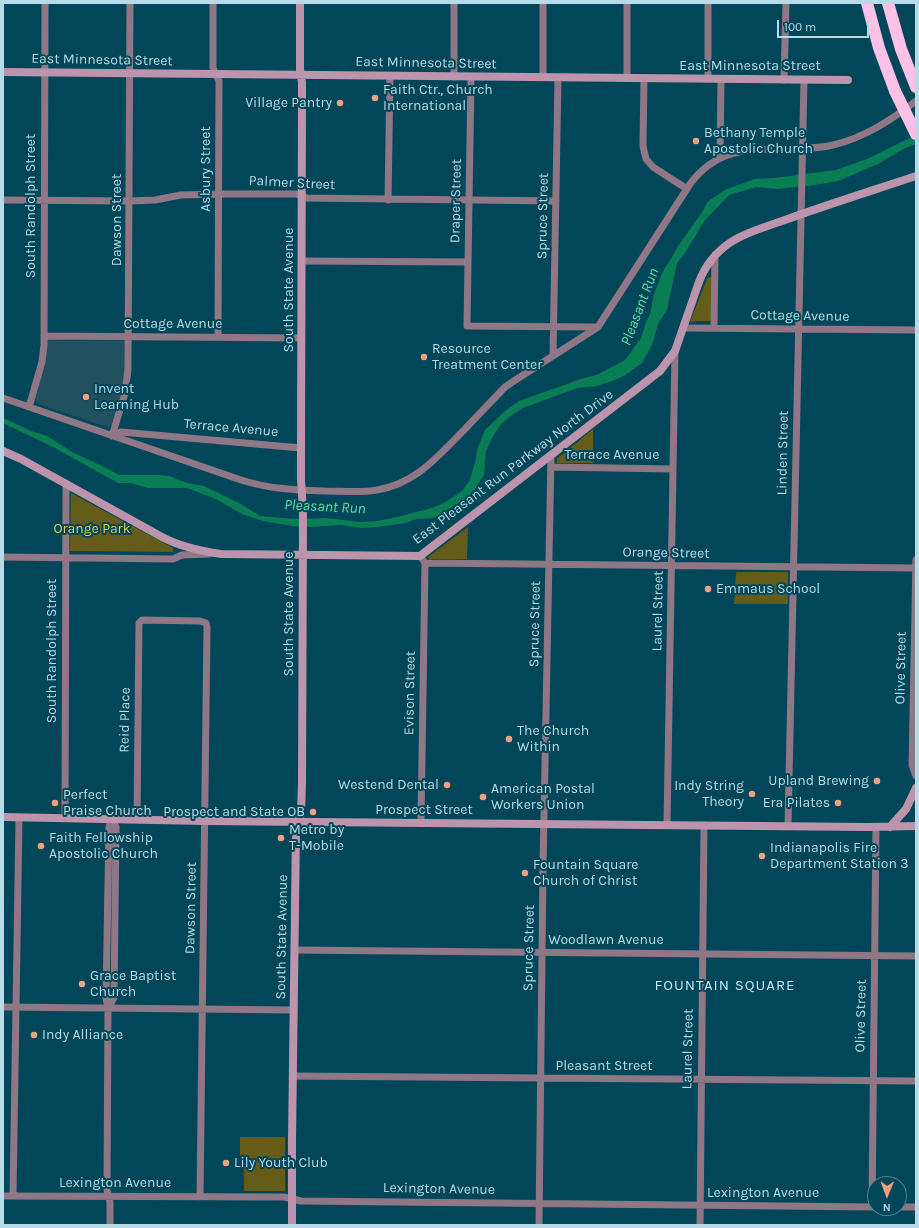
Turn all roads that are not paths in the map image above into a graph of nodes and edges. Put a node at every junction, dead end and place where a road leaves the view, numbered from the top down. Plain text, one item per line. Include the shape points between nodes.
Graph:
1 (45, 3) edge
2 (130, 3) edge
3 (213, 3) edge
4 (300, 3) edge
5 (454, 3) edge
6 (543, 3) edge
7 (627, 3) edge
8 (708, 3) edge
9 (786, 3) edge
10 (867, 3) edge
11 (888, 3) edge
12 (3, 72) edge
13 (44, 73) junction
14 (130, 74) junction
15 (216, 74) junction
16 (301, 75) junction
17 (390, 76) junction
18 (454, 76) junction
19 (471, 77) junction
20 (543, 77) junction
21 (558, 78) junction
22 (627, 78) junction
23 (644, 78) junction
24 (708, 79) junction
25 (721, 79) junction
26 (784, 80) junction
27 (804, 80) junction
28 (848, 80) dead end
29 (914, 83) edge
30 (916, 101) edge
31 (916, 134) edge
32 (802, 149) junction
33 (720, 158) junction
34 (916, 176) edge
35 (687, 189) junction
36 (219, 194) junction
37 (302, 196) junction
38 (3, 200) edge
39 (44, 200) junction
40 (388, 200) junction
41 (469, 200) junction
42 (556, 201) junction
43 (130, 202) junction
44 (800, 214) junction
45 (715, 255) junction
46 (302, 261) junction
47 (468, 262) junction
48 (554, 326) junction
49 (598, 327) junction
50 (683, 328) junction
51 (714, 328) junction
52 (798, 329) junction
53 (916, 330) edge
54 (44, 336) junction
55 (129, 337) junction
56 (218, 337) junction
57 (301, 338) junction
58 (675, 351) junction
59 (553, 355) junction
60 (3, 398) edge
61 (28, 407) junction
62 (112, 436) junction
63 (301, 448) junction
64 (3, 451) edge
65 (551, 455) junction
66 (551, 467) junction
67 (673, 468) junction
68 (66, 484) junction
69 (302, 490) junction
70 (221, 554) junction
71 (303, 554) junction
72 (420, 556) junction
73 (3, 557) edge
74 (65, 557) junction
75 (916, 560) edge
76 (425, 563) junction
77 (549, 565) junction
78 (672, 566) junction
79 (794, 567) junction
80 (916, 568) edge
81 (140, 621) joint
82 (916, 776) edge
83 (916, 788) edge
84 (3, 817) edge
85 (19, 818) junction
86 (65, 818) junction
87 (112, 819) junction
88 (137, 819) junction
89 (205, 821) junction
90 (299, 822) junction
91 (421, 822) junction
92 (544, 823) junction
93 (667, 824) junction
94 (704, 825) junction
95 (788, 826) junction
96 (916, 826) edge
97 (876, 827) junction
98 (890, 827) junction
99 (295, 950) junction
100 (542, 952) junction
101 (702, 954) junction
102 (875, 955) junction
103 (916, 956) edge
104 (3, 1007) edge
105 (16, 1007) junction
106 (108, 1008) junction
107 (202, 1009) junction
108 (294, 1010) junction
109 (293, 1076) junction
110 (540, 1078) junction
111 (701, 1079) junction
112 (874, 1081) junction
113 (916, 1081) edge
114 (874, 1176) edge
115 (3, 1196) edge
116 (13, 1196) junction
117 (109, 1196) junction
118 (200, 1197) junction
119 (292, 1199) junction
120 (539, 1204) junction
121 (700, 1205) junction
122 (867, 1206) edge
123 (110, 1225) edge
124 (292, 1225) edge
125 (539, 1225) edge
126 (700, 1225) edge

1 - 13 street, South Randolph Street
2 - 14 street, Dawson Street
3 - 15 street, Asbury Street via 213,68
4 - 16 street, South State Avenue
5 - 18 street
6 - 20 street
7 - 22 street
8 - 24 street
9 - 26 street
10 - 31 highway, bridge via 879,48 895,91
11 - 29 highway
12 - 13 street, East Minnesota Street
13 - 14 street, East Minnesota Street
13 - 39 street, South Randolph Street
14 - 15 street, East Minnesota Street
14 - 43 street, Dawson Street
15 - 16 street, East Minnesota Street
15 - 36 street, Asbury Street via 219,80
16 - 17 street, East Minnesota Street
16 - 37 street, South State Avenue
17 - 18 street, East Minnesota Street
17 - 40 street
18 - 19 street, East Minnesota Street
19 - 20 street, East Minnesota Street
19 - 41 street, Draper Street
20 - 21 street, East Minnesota Street
21 - 22 street, East Minnesota Street
21 - 42 street, Spruce Street
22 - 23 street, East Minnesota Street
23 - 24 street, East Minnesota Street
23 - 35 street via 643,146 646,159 653,167
24 - 25 street, East Minnesota Street
25 - 26 street, East Minnesota Street
25 - 33 street
26 - 27 street, East Minnesota Street
27 - 28 street, East Minnesota Street
27 - 32 street, Linden Street
30 - 32 street via 860,137 830,146
32 - 33 street via 749,149
32 - 44 street, Linden Street
33 - 35 street via 699,172
34 - 44 street, East Pleasant Run Parkway North Drive
35 - 49 street
36 - 37 street, Palmer Street
36 - 43 street, Palmer Street via 181,195
36 - 56 street, Asbury Street
37 - 40 street, Palmer Street
37 - 46 street, South State Avenue
38 - 39 street, Palmer Street
39 - 43 street, Palmer Street
39 - 54 street, South Randolph Street
40 - 41 street, Palmer Street
41 - 42 street, Palmer Street
41 - 47 street, Draper Street
42 - 48 street, Spruce Street
43 - 55 street, Dawson Street
44 - 45 street, East Pleasant Run Parkway North Drive via 745,234 730,242
44 - 52 street, Linden Street
45 - 50 street, East Pleasant Run Parkway North Drive via 700,279
45 - 51 street
46 - 47 street
46 - 57 street, South State Avenue
47 - 48 street, Draper Street via 467,326
48 - 49 street
48 - 59 street, Spruce Street
49 - 59 street
50 - 51 street, Cottage Avenue
50 - 58 street, East Pleasant Run Parkway North Drive
51 - 52 street, Cottage Avenue
52 - 53 street, Cottage Avenue
52 - 79 street, Linden Street
54 - 55 street, Cottage Avenue
54 - 61 street, South Randolph Street via 42,362
55 - 56 street, Cottage Avenue
55 - 62 street, Dawson Street via 127,386
56 - 57 street, Cottage Avenue
57 - 63 street, South State Avenue
58 - 65 street, East Pleasant Run Parkway North Drive via 654,376
58 - 67 street, Laurel Street
59 - 69 street via 506,387 430,465 409,479 386,488 366,491
60 - 61 street
61 - 62 street
62 - 63 street, Terrace Avenue via 121,432
62 - 69 street via 248,482 270,488
63 - 69 street, South State Avenue
64 - 68 street, East Pleasant Run Parkway North Drive
65 - 66 street, Spruce Street
65 - 72 street, East Pleasant Run Parkway North Drive
66 - 67 street, Terrace Avenue
66 - 77 street, Spruce Street
67 - 78 street, Laurel Street
68 - 70 street, East Pleasant Run Parkway North Drive via 169,541
68 - 74 street, South Randolph Street
69 - 71 street, South State Avenue
70 - 71 street, East Pleasant Run Parkway North Drive
70 - 74 street via 182,555 173,559
71 - 72 street, East Pleasant Run Parkway North Drive
71 - 90 street, South State Avenue via 302,777
72 - 76 street
73 - 74 street
74 - 86 street, South Randolph Street
75 - 80 street, Olive Street
76 - 77 street, Orange Street
76 - 91 street, Evison Street
77 - 78 street, Orange Street
77 - 92 street, Spruce Street
78 - 79 street, Orange Street
78 - 93 street, Laurel Street
79 - 80 street, Orange Street
79 - 95 street, Linden Street
80 - 82 street, Olive Street via 912,765
81 - 88 street, Reid Place
81 - 89 street, Dawson Street via 200,620 207,627
83 - 98 street via 905,811
84 - 85 street, Prospect Street
85 - 86 street, Prospect Street
85 - 105 street
86 - 87 street, Prospect Street
87 - 88 street, Prospect Street
87 - 106 street via 109,827 106,998
88 - 89 street, Prospect Street
89 - 90 street, Prospect Street
89 - 107 street, Dawson Street
90 - 91 street, Prospect Street
90 - 99 street, South State Avenue via 296,830
91 - 92 street, Prospect Street
92 - 93 street, Prospect Street
92 - 100 street, Spruce Street
93 - 94 street, Prospect Street
94 - 95 street, Prospect Street
94 - 101 street, Laurel Street
95 - 97 street, Prospect Street
96 - 98 street, Prospect Street
97 - 98 street, Prospect Street
97 - 102 street, Olive Street
99 - 100 street, Woodlawn Avenue
99 - 108 street, South State Avenue
100 - 101 street, Woodlawn Avenue
100 - 110 street, Spruce Street
101 - 102 street, Woodlawn Avenue
101 - 111 street, Laurel Street
102 - 103 street, Woodlawn Avenue
102 - 112 street, Olive Street
104 - 105 street
105 - 106 street
105 - 116 street
106 - 107 street
106 - 117 street
107 - 108 street
107 - 118 street, Dawson Street
108 - 109 street, South State Avenue
109 - 110 street, Pleasant Street
109 - 119 street, South State Avenue
110 - 111 street, Pleasant Street
110 - 120 street, Spruce Street
111 - 112 street, Pleasant Street
111 - 121 street, Laurel Street
112 - 113 street, Pleasant Street
112 - 114 street, Olive Street
115 - 116 street, Lexington Avenue
116 - 117 street, Lexington Avenue
117 - 118 street, Lexington Avenue
117 - 123 street
118 - 119 street, Lexington Avenue
119 - 120 street, Lexington Avenue
119 - 124 street, South State Avenue
120 - 121 street, Lexington Avenue
120 - 125 street, Spruce Street
121 - 122 street, Lexington Avenue
121 - 126 street, Laurel Street

